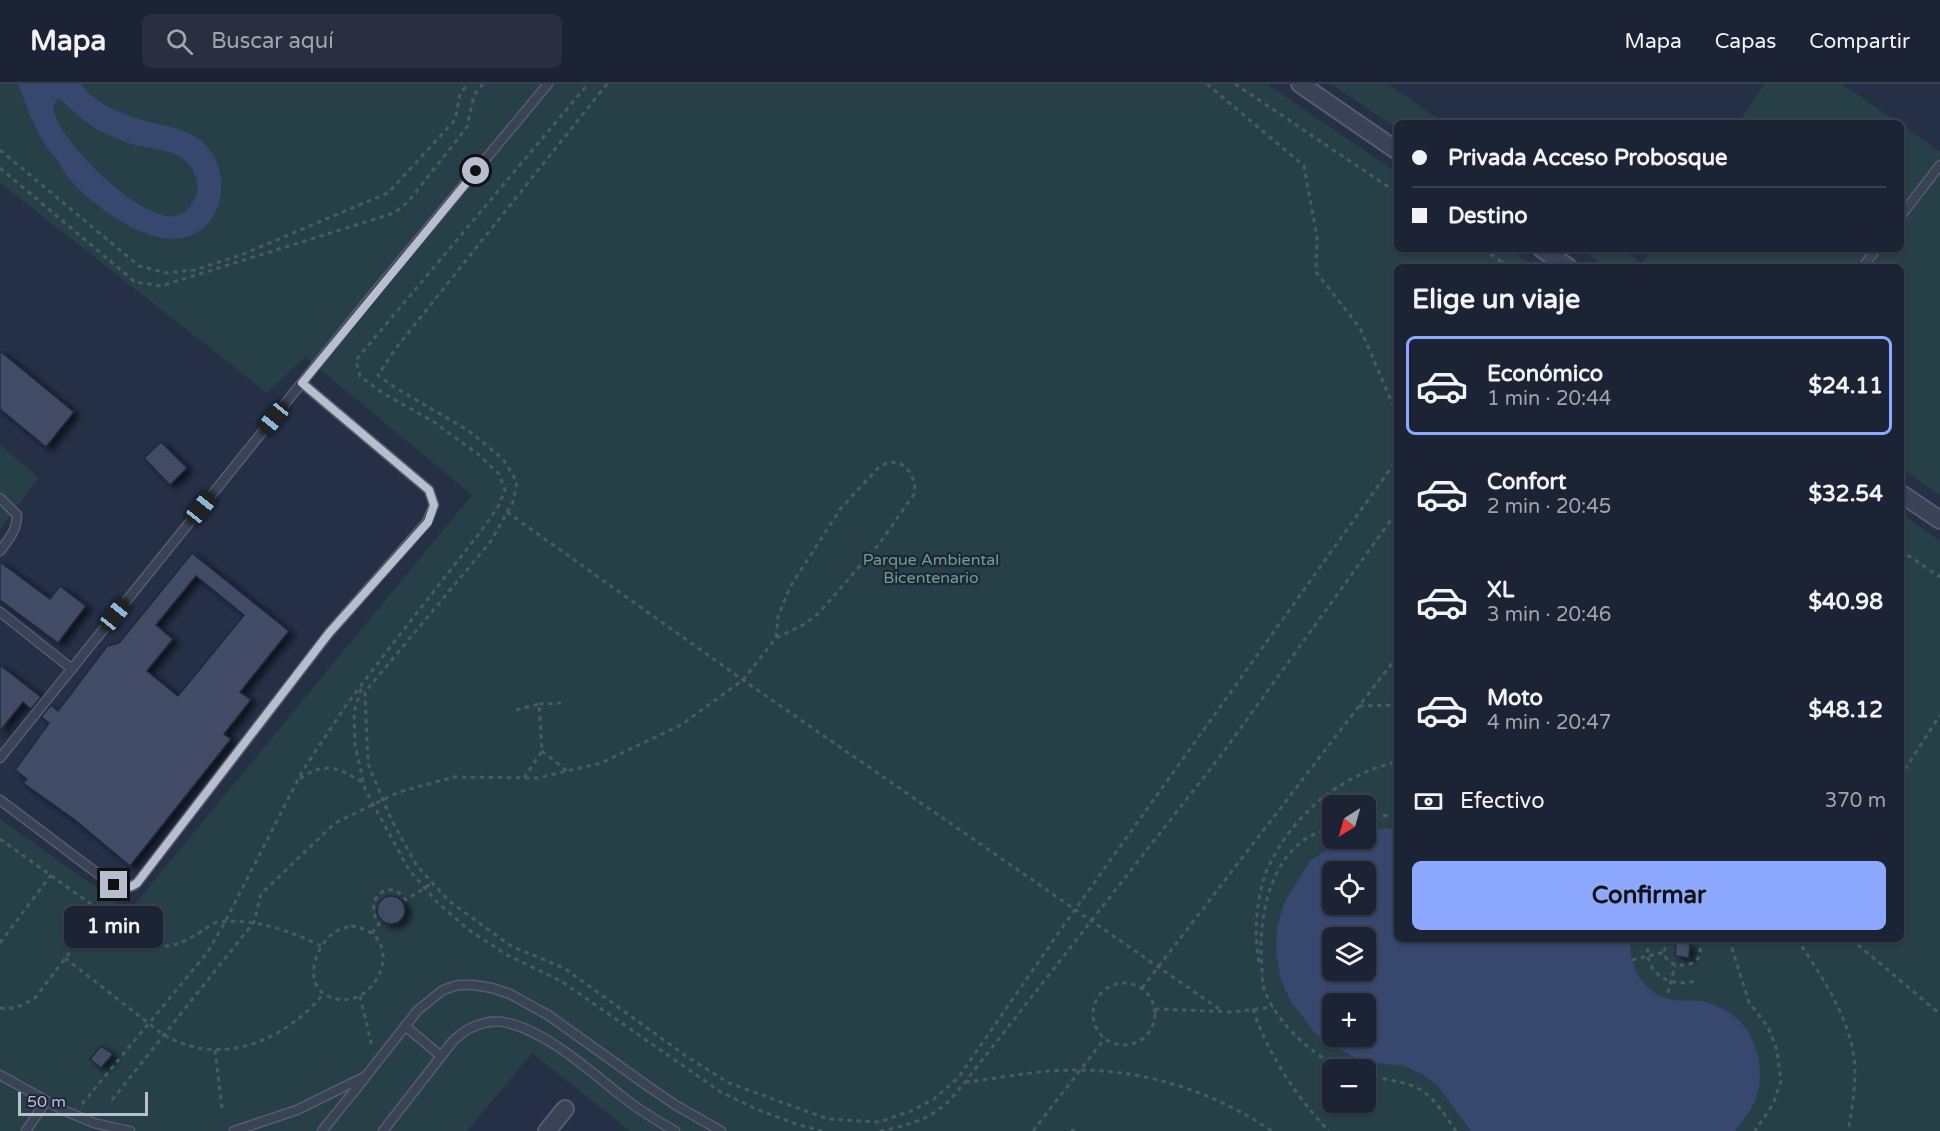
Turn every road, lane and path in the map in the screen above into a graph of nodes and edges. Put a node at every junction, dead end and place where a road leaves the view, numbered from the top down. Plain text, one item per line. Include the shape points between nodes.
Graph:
1 (468, 84) edge
2 (483, 84) edge
3 (548, 84) edge
4 (588, 84) edge
5 (607, 84) edge
6 (1208, 84) edge
7 (1235, 84) edge
8 (1300, 84) edge
9 (1394, 149) edge
10 (0, 150) edge
11 (1940, 165) edge
12 (0, 168) edge
13 (1394, 191) edge
14 (1904, 212) edge
15 (1488, 252) edge
16 (1546, 252) edge
17 (1498, 259) junction
18 (1502, 264) edge
19 (1505, 264) edge
20 (1564, 264) edge
21 (302, 383) junction
22 (1394, 407) edge
23 (1394, 464) edge
24 (1904, 497) edge
25 (0, 498) edge
26 (507, 512) junction
27 (1394, 516) edge
28 (1940, 520) edge
29 (0, 551) edge
30 (1904, 553) edge
31 (1940, 577) edge
32 (0, 612) edge
33 (776, 638) junction
34 (1394, 661) edge
35 (72, 669) junction
36 (743, 680) junction
37 (362, 685) junction
38 (561, 703) dead end
39 (539, 704) junction
40 (1394, 705) edge
41 (1359, 706) junction
42 (516, 710) dead end
43 (1940, 715) edge
44 (542, 752) junction
45 (0, 758) edge
46 (1394, 762) edge
47 (567, 771) junction
48 (1904, 771) edge
49 (524, 778) junction
50 (298, 781) junction
51 (364, 783) junction
52 (0, 800) edge
53 (383, 800) junction
54 (374, 804) junction
55 (1394, 815) edge
56 (1376, 816) edge
57 (1322, 832) edge
58 (0, 839) edge
59 (51, 875) junction
60 (432, 883) junction
61 (425, 888) junction
62 (1076, 910) junction
63 (101, 911) junction
64 (1091, 920) junction
65 (225, 922) junction
66 (254, 922) junction
67 (372, 933) junction
68 (1649, 942) edge
69 (1667, 942) edge
70 (1697, 942) edge
71 (1730, 942) edge
72 (1799, 942) edge
73 (1853, 942) edge
74 (0, 944) edge
75 (321, 946) junction
76 (1665, 952) junction
77 (1648, 956) junction
78 (65, 958) junction
79 (1632, 960) dead end
80 (1675, 965) junction
81 (1158, 967) junction
82 (1695, 981) dead end
83 (1671, 982) junction
84 (1263, 985) junction
85 (1142, 988) junction
86 (1668, 993) dead end
87 (323, 994) junction
88 (360, 996) junction
89 (1273, 1007) junction
90 (0, 1008) edge
91 (1155, 1009) junction
92 (1253, 1009) junction
93 (1222, 1011) junction
94 (1940, 1014) edge
95 (149, 1022) junction
96 (405, 1026) junction
97 (164, 1034) junction
98 (1105, 1038) junction
99 (215, 1049) junction
100 (441, 1056) junction
101 (1326, 1059) edge
102 (376, 1063) junction
103 (1080, 1071) junction
104 (0, 1075) edge
105 (366, 1076) junction
106 (1376, 1077) edge
107 (965, 1082) junction
108 (112, 1100) dead end
109 (46, 1101) junction
110 (222, 1108) dead end
111 (565, 1109) dead end
112 (74, 1114) junction
113 (26, 1129) edge
114 (130, 1131) edge
115 (234, 1131) edge
116 (322, 1131) edge
117 (383, 1131) edge
118 (548, 1131) edge
119 (675, 1131) edge
120 (721, 1131) edge
121 (822, 1131) edge
122 (880, 1131) edge
123 (1033, 1131) edge
124 (1272, 1131) edge
125 (1329, 1131) edge
126 (1456, 1131) edge
127 (1755, 1131) edge
128 (1848, 1131) edge

1 - 10 path via 460,94 455,120 388,193 242,255 194,270 167,273 139,266
2 - 12 path via 474,95 467,127 408,202 394,213 161,286 135,282
3 - 21 lane
4 - 37 path via 356,360 360,376 479,455 499,474 505,490 478,536
5 - 26 path via 378,375 469,431 503,459 517,482
6 - 22 path via 1304,166 1317,237 1316,272 1360,328
7 - 13 path
8 - 9 street
11 - 14 lane
15 - 17 path
16 - 20 street
17 - 18 path
17 - 19 path
21 - 35 lane
21 - 52 lane via 429,490 434,505 428,522 329,633 131,887 114,885
23 - 62 path
24 - 28 street
25 - 29 lane via 17,515 14,531
26 - 36 path
26 - 53 path via 491,541 366,692 368,764
27 - 64 path via 1222,754
30 - 31 path
32 - 35 lane
33 - 33 path via 819,613 899,516 914,494 915,483 900,463 889,462 879,467 841,508 790,587 778,617
33 - 36 path
34 - 41 path
35 - 45 lane
36 - 47 path via 681,725 601,763
36 - 62 path
37 - 50 path
37 - 51 path via 354,712 355,745
38 - 39 path
39 - 42 path
39 - 44 path
40 - 41 path
41 - 81 path
43 - 48 path
44 - 47 path
44 - 49 path
46 - 84 path via 1345,782 1299,819 1282,842 1265,873 1258,905 1256,940
47 - 49 path
49 - 53 path via 454,777
50 - 51 path via 309,772 327,767 340,769
50 - 65 path
51 - 54 path
53 - 54 path
53 - 60 path via 417,866
54 - 61 path via 409,870
54 - 66 path via 335,824 261,894
55 - 56 path
57 - 84 path via 1307,838 1287,857 1273,882 1263,913
58 - 59 path
59 - 63 path
59 - 74 path
60 - 61 path
60 - 62 path via 449,901 511,946 564,968 729,1083 828,1119 879,1122 934,1099 958,1078
61 - 67 path via 406,900 396,892 380,892 373,908 379,924
61 - 121 path via 470,930 507,955 561,981 721,1092 756,1110
62 - 64 path
63 - 65 path via 141,940 158,947 183,942 216,922
63 - 78 path
64 - 81 path
64 - 107 path
65 - 66 path
65 - 95 path via 203,958
66 - 75 path
66 - 97 path
67 - 75 path via 351,926 330,936
67 - 88 path via 384,951 384,964 370,988
68 - 77 path
69 - 76 path
70 - 80 path via 1700,949 1696,960 1686,966
71 - 127 path via 1749,1002 1768,1027 1777,1050 1781,1081 1773,1104
72 - 128 path via 1835,1000 1847,1030 1855,1068
73 - 94 path
75 - 87 path via 314,974
76 - 77 path
76 - 80 path
77 - 79 path
77 - 83 path via 1658,974
78 - 90 path via 35,998 21,1006
78 - 95 path
80 - 83 path
81 - 85 path
81 - 93 path
82 - 83 path
83 - 86 path
84 - 89 path
85 - 91 path
85 - 98 path via 1122,983 1103,991 1096,1000 1094,1021
87 - 88 path via 336,999
87 - 99 path via 296,1020 261,1042 242,1048
88 - 102 path
89 - 92 path
89 - 101 path via 1304,1044
91 - 93 path
91 - 98 path via 1154,1023 1142,1039 1124,1045
92 - 93 path
92 - 125 path via 1274,1058
95 - 97 path
95 - 112 path
96 - 100 lane
96 - 102 lane
96 - 120 lane via 443,990 458,985 492,988 548,1015 649,1088
97 - 99 path via 195,1048
97 - 108 path
98 - 103 path
99 - 110 path
100 - 117 lane
100 - 119 lane via 474,1025 507,1023 540,1036
102 - 105 lane
103 - 107 path
103 - 123 path
103 - 124 path via 1110,1071 1180,1085 1249,1115
104 - 109 lane
105 - 115 lane via 297,1110
105 - 116 lane
106 - 126 path via 1420,1089
107 - 122 path via 942,1107 919,1120
109 - 112 lane
109 - 113 lane
111 - 118 street
112 - 114 lane

